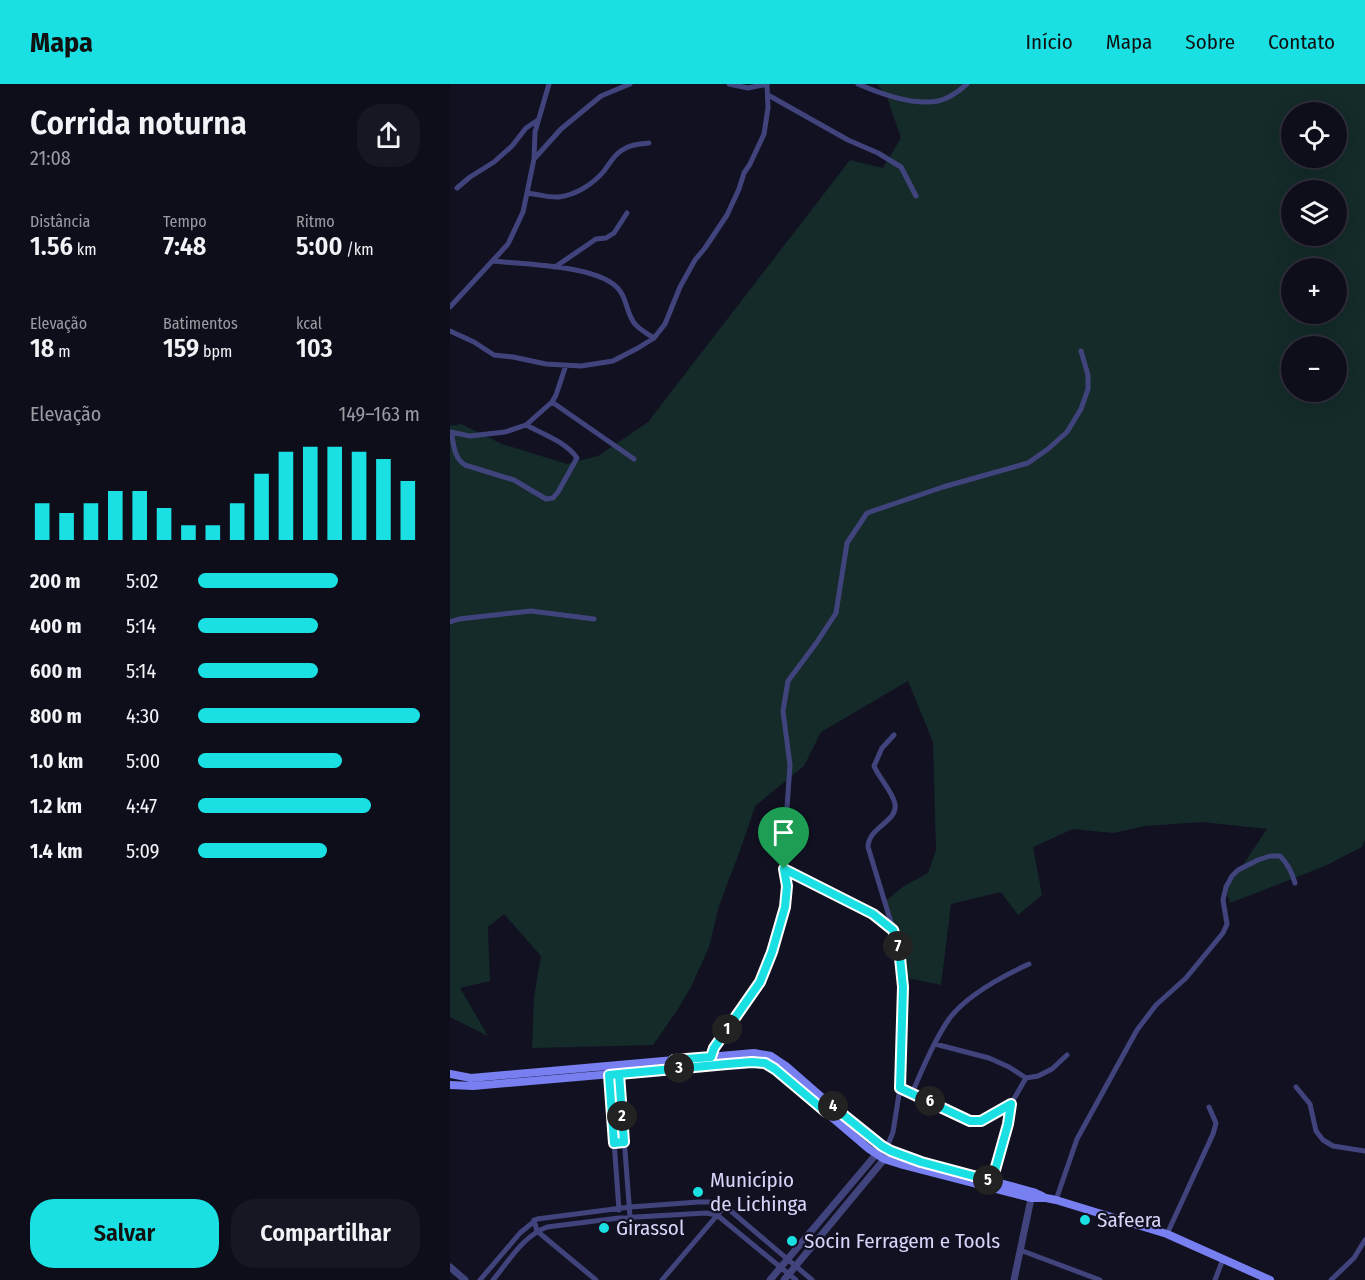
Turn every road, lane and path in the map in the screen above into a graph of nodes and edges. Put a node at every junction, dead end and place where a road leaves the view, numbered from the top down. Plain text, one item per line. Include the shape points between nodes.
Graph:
1 (549, 84) edge
2 (630, 84) edge
3 (729, 84) edge
4 (858, 84) edge
5 (967, 84) edge
6 (768, 95) junction
7 (539, 119) junction
8 (649, 143) dead end
9 (534, 159) junction
10 (457, 188) dead end
11 (527, 193) junction
12 (916, 196) dead end
13 (627, 213) dead end
14 (492, 261) junction
15 (555, 267) junction
16 (450, 306) edge
17 (450, 331) edge
18 (654, 338) junction
19 (1081, 351) dead end
20 (566, 365) junction
21 (552, 402) junction
22 (526, 425) junction
23 (451, 432) edge
24 (634, 459) dead end
25 (594, 619) dead end
26 (450, 622) edge
27 (894, 735) dead end
28 (784, 869) junction
29 (1295, 883) dead end
30 (893, 930) junction
31 (1029, 964) dead end
32 (935, 1044) junction
33 (763, 1053) junction
34 (1067, 1055) dead end
35 (711, 1061) junction
36 (765, 1063) junction
37 (619, 1070) junction
38 (609, 1071) junction
39 (453, 1075) edge
40 (1026, 1078) junction
41 (497, 1080) junction
42 (450, 1086) edge
43 (1296, 1087) dead end
44 (900, 1088) junction
45 (912, 1093) junction
46 (816, 1098) junction
47 (1011, 1104) junction
48 (1209, 1107) dead end
49 (829, 1108) junction
50 (624, 1142) junction
51 (614, 1143) junction
52 (885, 1144) junction
53 (891, 1151) junction
54 (1365, 1151) edge
55 (876, 1154) junction
56 (884, 1158) junction
57 (992, 1181) junction
58 (1032, 1195) junction
59 (1056, 1200) junction
60 (690, 1202) junction
61 (725, 1206) junction
62 (630, 1207) junction
63 (619, 1208) junction
64 (689, 1214) junction
65 (717, 1215) junction
66 (630, 1217) junction
67 (619, 1218) junction
68 (534, 1220) junction
69 (537, 1231) junction
70 (1167, 1234) junction
71 (1365, 1240) edge
72 (1020, 1250) junction
73 (788, 1259) junction
74 (1223, 1259) junction
75 (796, 1266) junction
76 (450, 1267) edge
77 (781, 1268) junction
78 (787, 1277) edge
79 (465, 1280) edge
80 (480, 1280) edge
81 (493, 1280) edge
82 (596, 1280) edge
83 (662, 1280) edge
84 (770, 1280) edge
85 (796, 1280) edge
86 (812, 1280) edge
87 (1014, 1280) edge
88 (1100, 1280) edge
89 (1215, 1280) edge
90 (1270, 1280) edge
91 (1331, 1280) edge

1 - 7 street
2 - 9 street via 601,96 561,129
3 - 6 street via 748,88 767,84
4 - 5 street via 920,102 946,99
6 - 12 street via 901,167
6 - 18 street via 764,134 727,215 695,260 665,324
7 - 9 street
7 - 10 street via 494,162
8 - 11 street via 624,148 601,174 576,192 559,197
9 - 11 street
11 - 14 street via 523,212 507,244
13 - 15 street via 614,233 596,239
14 - 15 street
14 - 16 street
15 - 18 street via 611,282 620,290 635,324
17 - 20 street via 494,355
18 - 20 street via 613,361
19 - 28 street via 1088,389 1067,432 1048,449 1028,463 867,513 847,543 836,613 788,681 783,711 790,765
20 - 21 street
21 - 22 street
21 - 24 street
22 - 23 street via 505,432
22 - 23 street via 557,441 577,458 553,498 546,499 514,480 465,465 456,456
25 - 26 street via 531,611
27 - 30 street via 882,748 874,766 895,803 895,811 868,840
28 - 30 street via 873,914
28 - 35 street via 785,907 772,952 760,982 714,1048
29 - 59 street via 1280,856 1257,860 1232,876 1223,900 1227,924 1223,933 1137,1030 1077,1139
30 - 44 street via 903,987
31 - 32 street via 966,1002 950,1018
32 - 40 street via 988,1058
32 - 45 street
33 - 35 main road
33 - 36 main road
33 - 46 main road via 786,1066
34 - 40 street via 1052,1069
35 - 36 main road
35 - 37 main road
36 - 46 main road
37 - 38 main road
37 - 50 street
38 - 41 main road
38 - 51 street
39 - 41 main road
39 - 42 street
40 - 47 street
41 - 42 main road
43 - 54 street via 1310,1104 1316,1131 1323,1140 1333,1146
44 - 45 street
44 - 52 street via 896,1122
45 - 47 street via 970,1121 981,1121
46 - 49 main road
47 - 57 street
48 - 70 street via 1215,1124 1213,1134
49 - 52 main road
49 - 55 main road
50 - 51 street
50 - 62 street
51 - 63 street
52 - 53 main road
52 - 55 street
53 - 56 street
53 - 57 main road
55 - 56 main road
55 - 73 street
56 - 58 main road
56 - 75 street
57 - 58 main road
58 - 59 main road
58 - 72 street
59 - 70 main road
60 - 61 street via 717,1202
60 - 62 street
60 - 64 street
61 - 65 street
61 - 73 street
62 - 63 street
62 - 66 street
63 - 67 street
63 - 68 street
64 - 65 street
64 - 66 street
65 - 77 street
65 - 83 street
66 - 67 street
67 - 69 street
68 - 69 street
68 - 80 street
69 - 81 street
69 - 82 street
70 - 74 main road
71 - 91 street via 1354,1258
72 - 87 street
72 - 88 street
73 - 75 street
73 - 77 street
74 - 89 street
74 - 90 main road
75 - 78 street
75 - 86 street
76 - 79 street
77 - 78 street
77 - 84 street
78 - 85 street

